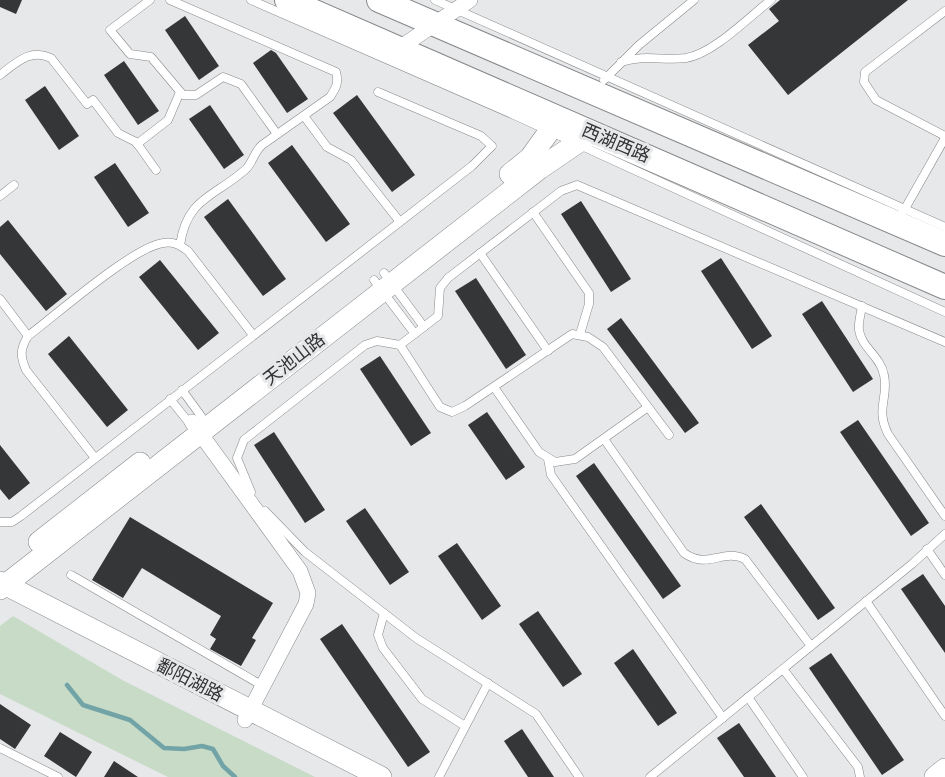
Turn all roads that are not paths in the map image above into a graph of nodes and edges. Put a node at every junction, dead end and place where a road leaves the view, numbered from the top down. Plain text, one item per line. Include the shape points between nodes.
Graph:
1 (150, 0) edge
2 (170, 0) edge
3 (251, 0) edge
4 (286, 0) edge
5 (379, 0) edge
6 (435, 0) edge
7 (470, 0) edge
8 (694, 0) edge
9 (771, 0) edge
10 (456, 9) junction
11 (945, 11) edge
12 (433, 25) junction
13 (398, 49) junction
14 (621, 62) junction
15 (0, 75) edge
16 (600, 85) junction
17 (180, 92) junction
18 (378, 92) dead end
19 (303, 116) junction
20 (554, 125) junction
21 (277, 134) junction
22 (945, 137) edge
23 (584, 138) junction
24 (137, 144) junction
25 (156, 170) dead end
26 (14, 185) dead end
27 (0, 196) edge
28 (533, 212) junction
29 (901, 216) junction
30 (400, 222) junction
31 (945, 227) edge
32 (945, 244) edge
33 (180, 245) junction
34 (480, 253) junction
35 (383, 282) junction
36 (945, 287) edge
37 (0, 299) edge
38 (862, 306) junction
39 (945, 312) edge
40 (424, 327) junction
41 (415, 334) junction
42 (580, 334) junction
43 (253, 335) junction
44 (28, 336) junction
45 (945, 342) edge
46 (400, 345) junction
47 (548, 351) junction
48 (494, 387) junction
49 (182, 390) junction
50 (170, 399) junction
51 (648, 407) junction
52 (196, 424) junction
53 (669, 435) dead end
54 (604, 439) junction
55 (95, 458) junction
56 (548, 459) junction
57 (945, 516) edge
58 (0, 522) edge
59 (945, 534) edge
60 (927, 549) junction
61 (72, 575) dead end
62 (945, 575) edge
63 (1, 585) edge
64 (866, 601) junction
65 (384, 613) junction
66 (811, 646) junction
67 (783, 669) junction
68 (488, 683) junction
69 (263, 686) junction
70 (748, 697) junction
71 (248, 715) junction
72 (945, 716) edge
73 (723, 718) junction
74 (465, 726) junction
75 (0, 748) edge
76 (945, 769) edge
77 (653, 776) edge
78 (58, 777) edge
79 (359, 777) edge
80 (381, 777) edge
81 (439, 777) edge
82 (579, 777) edge
83 (802, 777) edge
84 (860, 777) edge
85 (935, 777) edge

1 - 17 lane via 110,30 130,54 151,57
2 - 19 lane via 336,72 336,88 330,97
3 - 20 lane
4 - 13 main road, 西湖西路
5 - 12 main road, 西湖西路
6 - 10 lane
7 - 10 street
8 - 14 lane
9 - 14 lane via 704,52 686,58 639,56
10 - 12 street
10 - 16 lane
11 - 22 lane via 865,72 864,82 876,100
12 - 13 street
12 - 16 main road, 西湖西路
13 - 20 main road, 西湖西路
14 - 16 lane
15 - 24 lane via 29,55 51,58 87,104 93,100 118,133
16 - 29 main road, 西湖西路
17 - 21 lane via 189,97 223,77 232,79 241,84
17 - 24 lane via 168,120
18 - 30 lane via 481,136 492,146
19 - 21 lane
19 - 30 lane via 327,147 351,160
20 - 23 main road, 西湖西路
20 - 35 street, 天池山路 via 530,158
21 - 33 lane via 255,151 247,168 194,208 183,226
22 - 29 lane
23 - 35 street, 天池山路
23 - 36 main road, 西湖西路
23 - 39 lane
24 - 25 lane
26 - 27 lane
28 - 34 lane
28 - 38 lane via 569,187 587,187
28 - 42 lane via 589,293
29 - 31 lane
29 - 32 main road, 西湖西路
30 - 43 lane
33 - 43 lane
33 - 44 lane via 161,243 142,249
34 - 40 lane via 443,282 437,298 438,316
34 - 47 lane
35 - 40 lane
35 - 41 lane
35 - 52 street, 天池山路
37 - 44 lane
38 - 45 lane
38 - 57 lane via 862,339 878,358 885,378 881,420
40 - 41 lane
41 - 46 lane
42 - 47 lane via 572,334
42 - 51 lane via 603,347
43 - 49 lane
44 - 55 lane via 21,346 26,370
46 - 48 lane via 445,410 458,411
46 - 65 lane via 377,341 364,345 249,435 237,458 246,485 268,516 305,552
47 - 48 lane
48 - 56 lane
49 - 50 lane
49 - 52 lane
50 - 52 lane
50 - 55 lane
51 - 53 lane
51 - 54 lane
52 - 63 street, 天池山路
52 - 69 street via 300,571 308,593 301,616
54 - 56 lane via 575,459
54 - 66 lane via 684,553 704,562 730,555 745,559
55 - 58 lane via 12,522
56 - 73 lane via 551,474
59 - 60 lane
60 - 62 lane
60 - 64 lane
61 - 69 lane
63 - 71 street, 鄱阳湖路
64 - 66 lane
64 - 72 lane
65 - 68 lane
65 - 74 lane via 378,635 383,648 422,699
66 - 67 lane
67 - 70 lane
67 - 84 lane via 858,768
68 - 74 lane
68 - 82 lane via 536,714
69 - 71 street
70 - 73 lane
70 - 83 lane
71 - 79 street, 鄱阳湖路
71 - 80 street, 鄱阳湖路
73 - 77 lane
74 - 81 lane
75 - 78 lane
76 - 85 street

